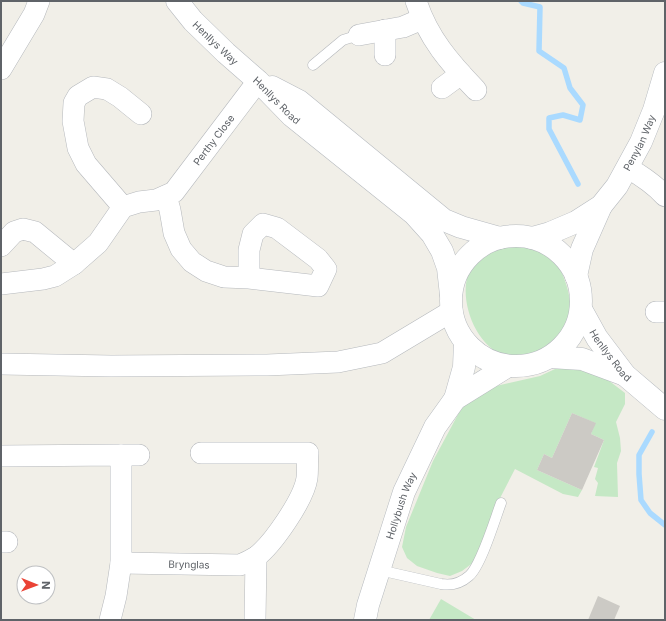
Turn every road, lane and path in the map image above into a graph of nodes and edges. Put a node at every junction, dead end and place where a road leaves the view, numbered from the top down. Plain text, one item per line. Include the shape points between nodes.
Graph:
1 (39, 1) edge
2 (177, 1) edge
3 (419, 10) edge
4 (385, 30) junction
5 (359, 35) joint
6 (385, 55) dead end
7 (313, 65) dead end
8 (1, 69) edge
9 (665, 73) edge
10 (461, 74) junction
11 (258, 81) junction
12 (442, 88) dead end
13 (476, 90) dead end
14 (141, 114) dead end
15 (628, 168) junction
16 (166, 196) junction
17 (665, 196) edge
18 (601, 206) junction
19 (123, 207) junction
20 (500, 238) junction
21 (532, 238) junction
22 (1, 246) edge
23 (74, 264) junction
24 (576, 276) junction
25 (250, 278) dead end
26 (1, 284) edge
27 (452, 303) junction
28 (580, 310) junction
29 (466, 342) junction
30 (550, 357) junction
31 (1, 364) edge
32 (508, 366) junction
33 (625, 375) junction
34 (455, 399) junction
35 (665, 409) edge
36 (201, 453) dead end
37 (1, 456) edge
38 (501, 503) dead end
39 (256, 557) junction
40 (120, 563) junction
41 (380, 568) junction
42 (110, 620) edge
43 (255, 620) edge
44 (365, 620) edge

1 - 8 street
2 - 11 street, Henllys Way via 226,53
3 - 4 street via 403,27
3 - 10 street via 437,44
4 - 5 street
4 - 6 street
5 - 7 lane via 343,40
9 - 15 street, Penylan Way via 654,110
10 - 12 street
10 - 13 street
11 - 16 street, Perthy Close via 174,192
11 - 20 street, Henllys Road via 299,101 444,220
11 - 27 street, Henllys Road via 292,116 419,219 442,251 448,268
14 - 19 street via 107,89 93,87 78,96 74,103 72,121 78,148 86,164
15 - 17 street via 641,175
15 - 18 street, Penylan Way
16 - 19 street, Perthy Close
16 - 25 street via 180,249 192,262 206,271 224,277
18 - 21 street, Penylan Way via 576,222
18 - 24 street, Penylan Way via 582,249
19 - 23 street via 98,243
20 - 21 street
20 - 27 street via 477,250 462,265 455,280
21 - 24 street via 549,245 563,256
22 - 23 street via 14,232 22,229 35,232
23 - 26 street via 55,276
24 - 28 street via 581,298
27 - 29 street via 454,322
27 - 31 street via 382,353 338,362 111,366
28 - 30 street via 577,324 570,337
28 - 33 street, Henllys Road
29 - 32 street via 477,354 492,362
29 - 34 street, Hollybush Way via 464,367
30 - 32 street via 529,365
30 - 33 street, Henllys Road via 582,359
32 - 34 street, Hollybush Way
33 - 35 street
34 - 41 street, Hollybush Way via 435,427 404,492
36 - 39 street, Brynglas via 317,453 293,511
37 - 40 street via 130,455
38 - 41 lane via 479,561 471,575 460,583 441,584
39 - 40 street, Brynglas via 240,565
39 - 43 street
40 - 42 street
41 - 44 street, Hollybush Way

